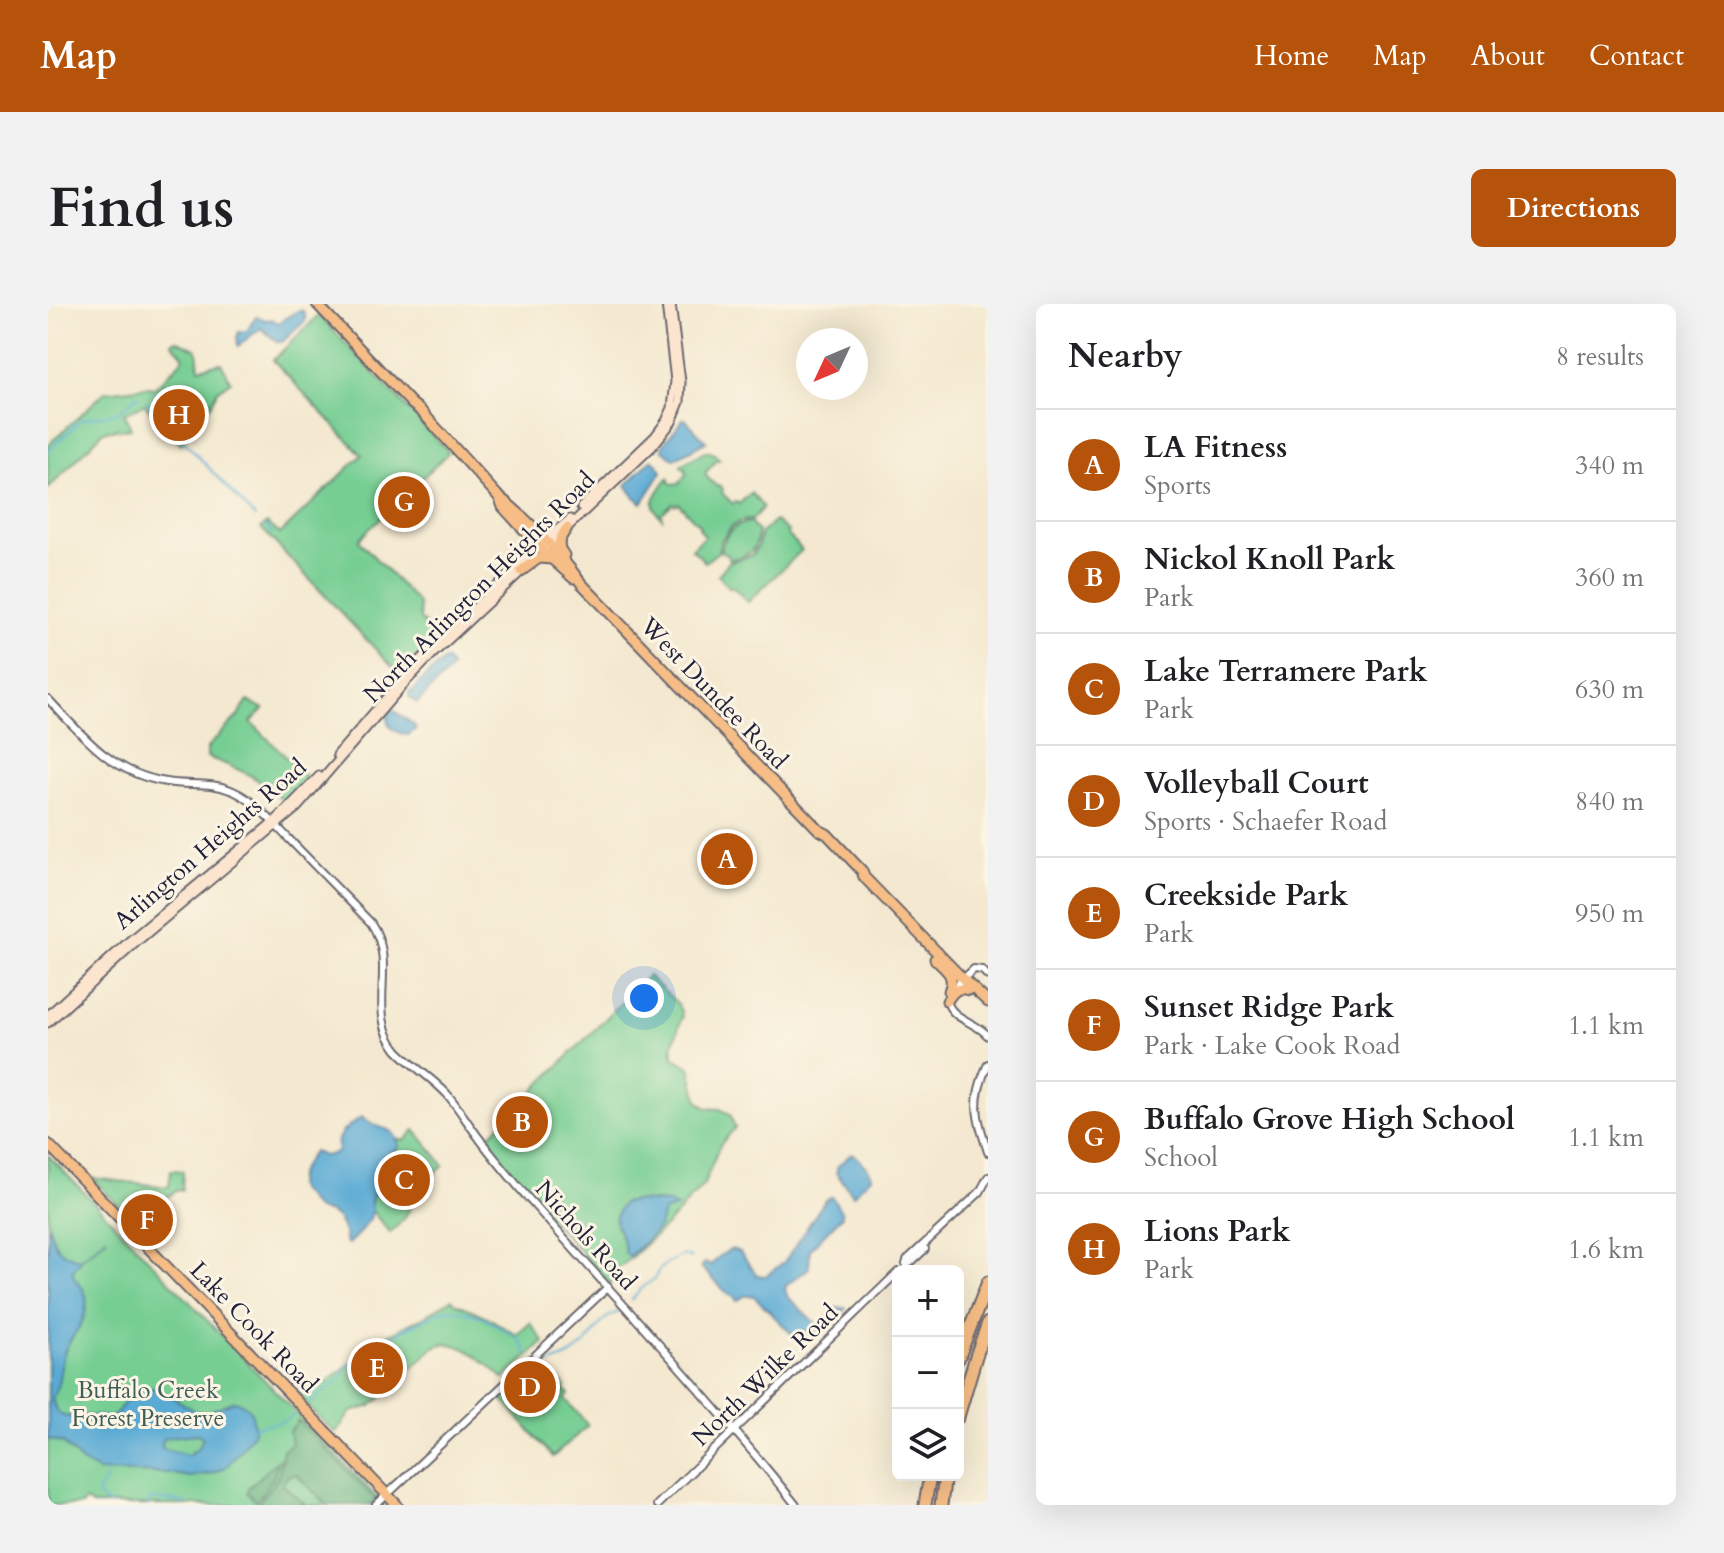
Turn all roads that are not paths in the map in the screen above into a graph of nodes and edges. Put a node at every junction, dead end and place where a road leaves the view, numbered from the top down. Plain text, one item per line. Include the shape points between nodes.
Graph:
1 (317, 304) edge
2 (668, 304) edge
3 (567, 528) junction
4 (544, 546) junction
5 (552, 559) junction
6 (521, 571) junction
7 (583, 586) junction
8 (389, 693) joint
9 (48, 699) edge
10 (274, 824) junction
11 (924, 938) junction
12 (988, 976) edge
13 (962, 978) junction
14 (968, 990) junction
15 (948, 996) junction
16 (988, 1002) edge
17 (988, 1010) edge
18 (48, 1015) edge
19 (48, 1023) edge
20 (988, 1036) edge
21 (988, 1064) edge
22 (48, 1144) edge
23 (48, 1152) edge
24 (988, 1152) edge
25 (988, 1177) edge
26 (906, 1265) edge
27 (988, 1274) edge
28 (892, 1279) edge
29 (988, 1282) edge
30 (608, 1287) junction
31 (979, 1302) junction
32 (988, 1323) edge
33 (988, 1333) edge
34 (964, 1343) edge
35 (973, 1366) junction
36 (960, 1409) edge
37 (734, 1430) junction
38 (929, 1481) edge
39 (944, 1481) edge
40 (384, 1500) edge
41 (397, 1505) edge
42 (657, 1505) edge
43 (796, 1505) edge
44 (925, 1505) edge
45 (941, 1505) edge

1 - 4 main road
2 - 3 main road, North Arlington Heights Road via 681,382 672,422
2 - 4 main road, North Arlington Heights Road via 675,383 666,421
3 - 4 main road, North Arlington Heights Road
3 - 7 main road via 558,546
4 - 5 main road, West Dundee Road
4 - 6 main road, North Arlington Heights Road
4 - 7 main road, West Dundee Road
4 - 8 main road, North Arlington Heights Road
5 - 6 main road via 539,558
5 - 7 main road, West Dundee Road
6 - 10 main road, North Arlington Heights Road via 432,655 310,795
7 - 11 main road, West Dundee Road
8 - 10 main road, Arlington Heights Road
9 - 10 street, Nichols Road via 114,764 158,781 233,791
10 - 18 main road, Arlington Heights Road via 129,941
10 - 19 main road, North Arlington Heights Road
10 - 30 street, Nichols Road via 377,933 384,961 383,1025 397,1050 446,1094 507,1173
11 - 13 main road, West Dundee Road
11 - 15 main road via 932,956 952,976
12 - 13 street via 978,968
13 - 14 main road, West Dundee Road
13 - 15 street
13 - 16 main road, West Dundee Road
14 - 15 main road
14 - 17 main road, West Dundee Road
15 - 20 street via 952,1012
21 - 24 street via 976,1107
22 - 40 main road, Lake Cook Road
23 - 40 main road, Lake Cook Road
25 - 26 street, North Wilke Road via 942,1233
27 - 31 highway
28 - 37 street, North Wilke Road
29 - 31 highway
30 - 37 street, Nichols Road
30 - 40 street
31 - 34 highway
32 - 35 highway
33 - 35 highway
35 - 36 highway
37 - 42 street, North Wilke Road
37 - 43 street, Nichols Road
38 - 44 highway
39 - 45 highway
40 - 41 main road, Lake Cook Road

